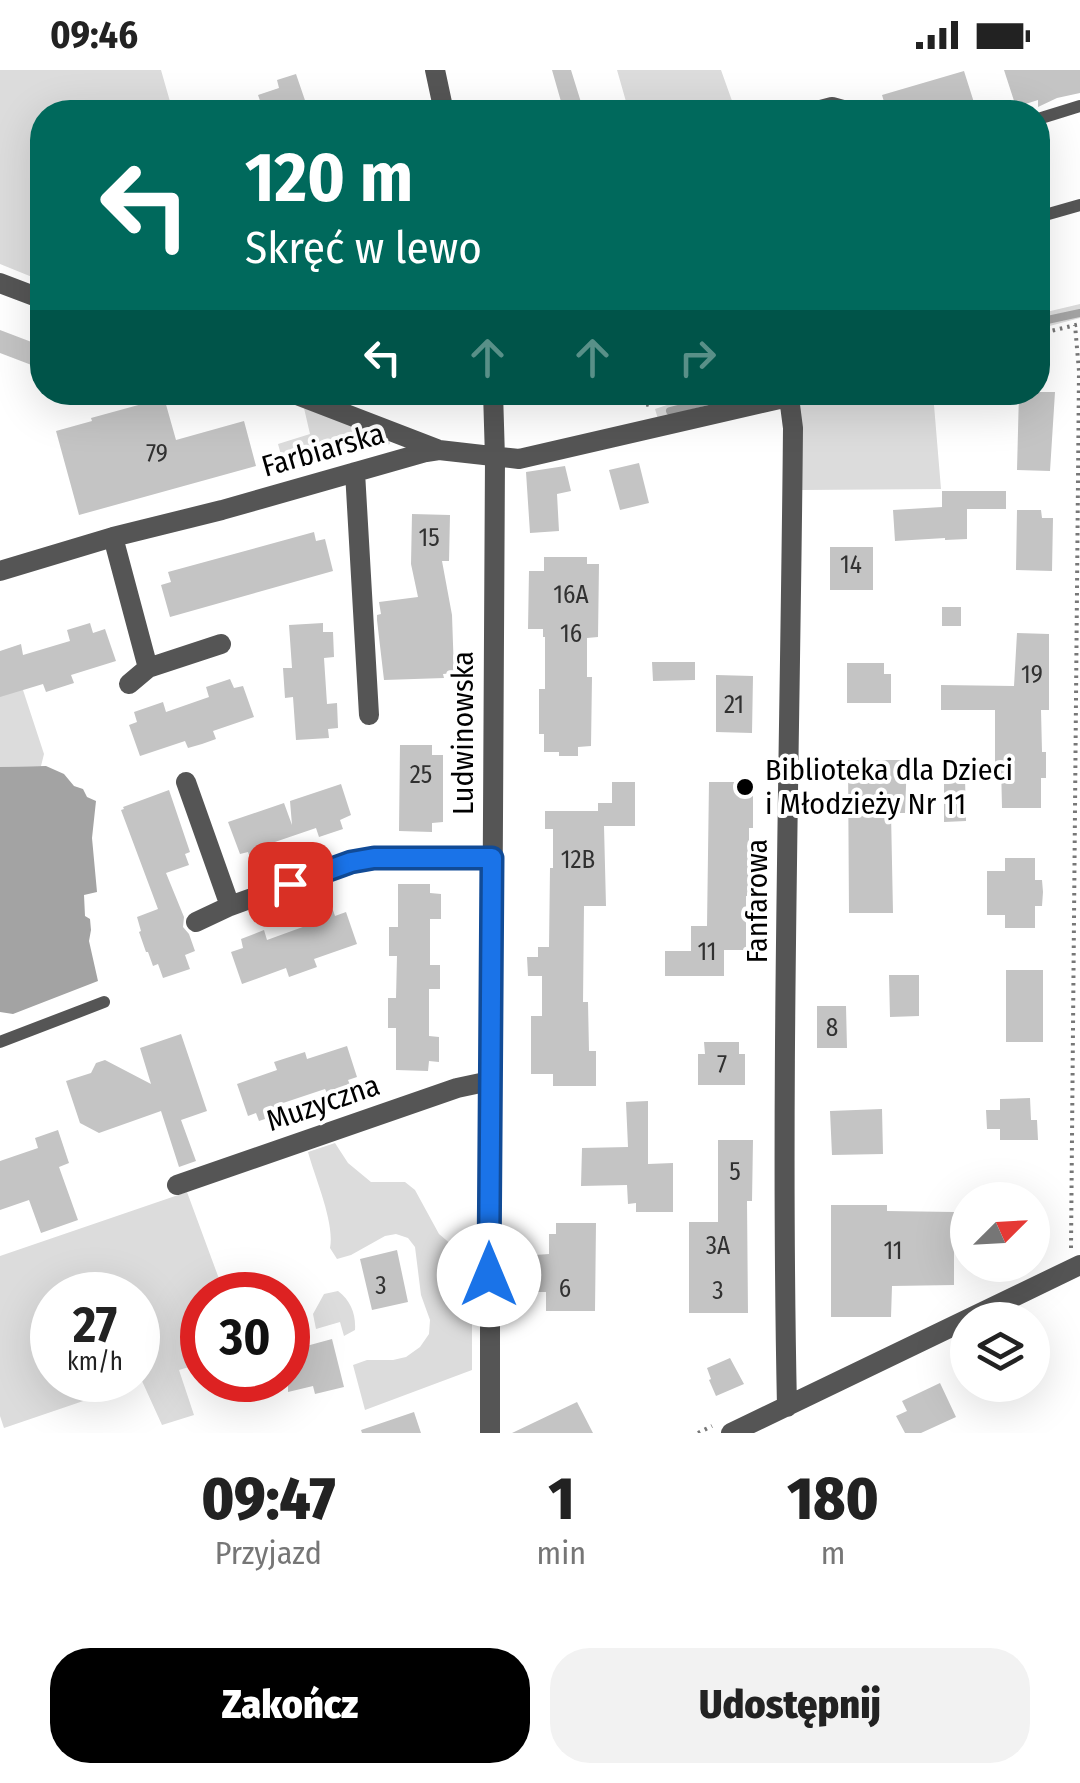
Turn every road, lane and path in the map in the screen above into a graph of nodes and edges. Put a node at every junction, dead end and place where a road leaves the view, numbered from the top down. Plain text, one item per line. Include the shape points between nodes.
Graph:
1 (436, 70) edge
2 (442, 100) edge
3 (1080, 106) edge
4 (1050, 115) edge
5 (1080, 205) edge
6 (1050, 214) edge
7 (0, 283) edge
8 (30, 294) edge
9 (1078, 325) edge
10 (1050, 331) edge
11 (323, 405) edge
12 (493, 405) edge
13 (754, 405) edge
14 (790, 405) edge
15 (440, 450) junction
16 (495, 458) junction
17 (355, 472) junction
18 (112, 537) junction
19 (0, 571) edge
20 (221, 644) dead end
21 (148, 668) junction
22 (129, 684) dead end
23 (369, 715) dead end
24 (186, 782) dead end
25 (492, 858) junction
26 (230, 906) junction
27 (196, 922) dead end
28 (104, 1002) dead end
29 (0, 1042) edge
30 (490, 1081) junction
31 (177, 1185) dead end
32 (1075, 1262) edge
33 (787, 1407) junction
34 (490, 1433) edge
35 (731, 1433) edge

1 - 2 street
3 - 4 lane
5 - 6 lane
7 - 8 street
9 - 10 path
9 - 32 path
11 - 15 street
12 - 16 street, Ludwinowska
13 - 16 street, Farbiarska via 520,459
14 - 33 street, Fanfarowa
15 - 16 street, Farbiarska
15 - 17 street, Farbiarska
16 - 25 street, Ludwinowska
17 - 18 street, Farbiarska
17 - 23 street
18 - 19 street, Farbiarska
18 - 21 street
20 - 21 street
21 - 22 street
24 - 26 street
25 - 26 street via 351,862
25 - 30 street, Ludwinowska
26 - 27 street
28 - 29 lane
30 - 31 street, Muzyczna
30 - 34 street, Ludwinowska
32 - 33 street
33 - 35 street

